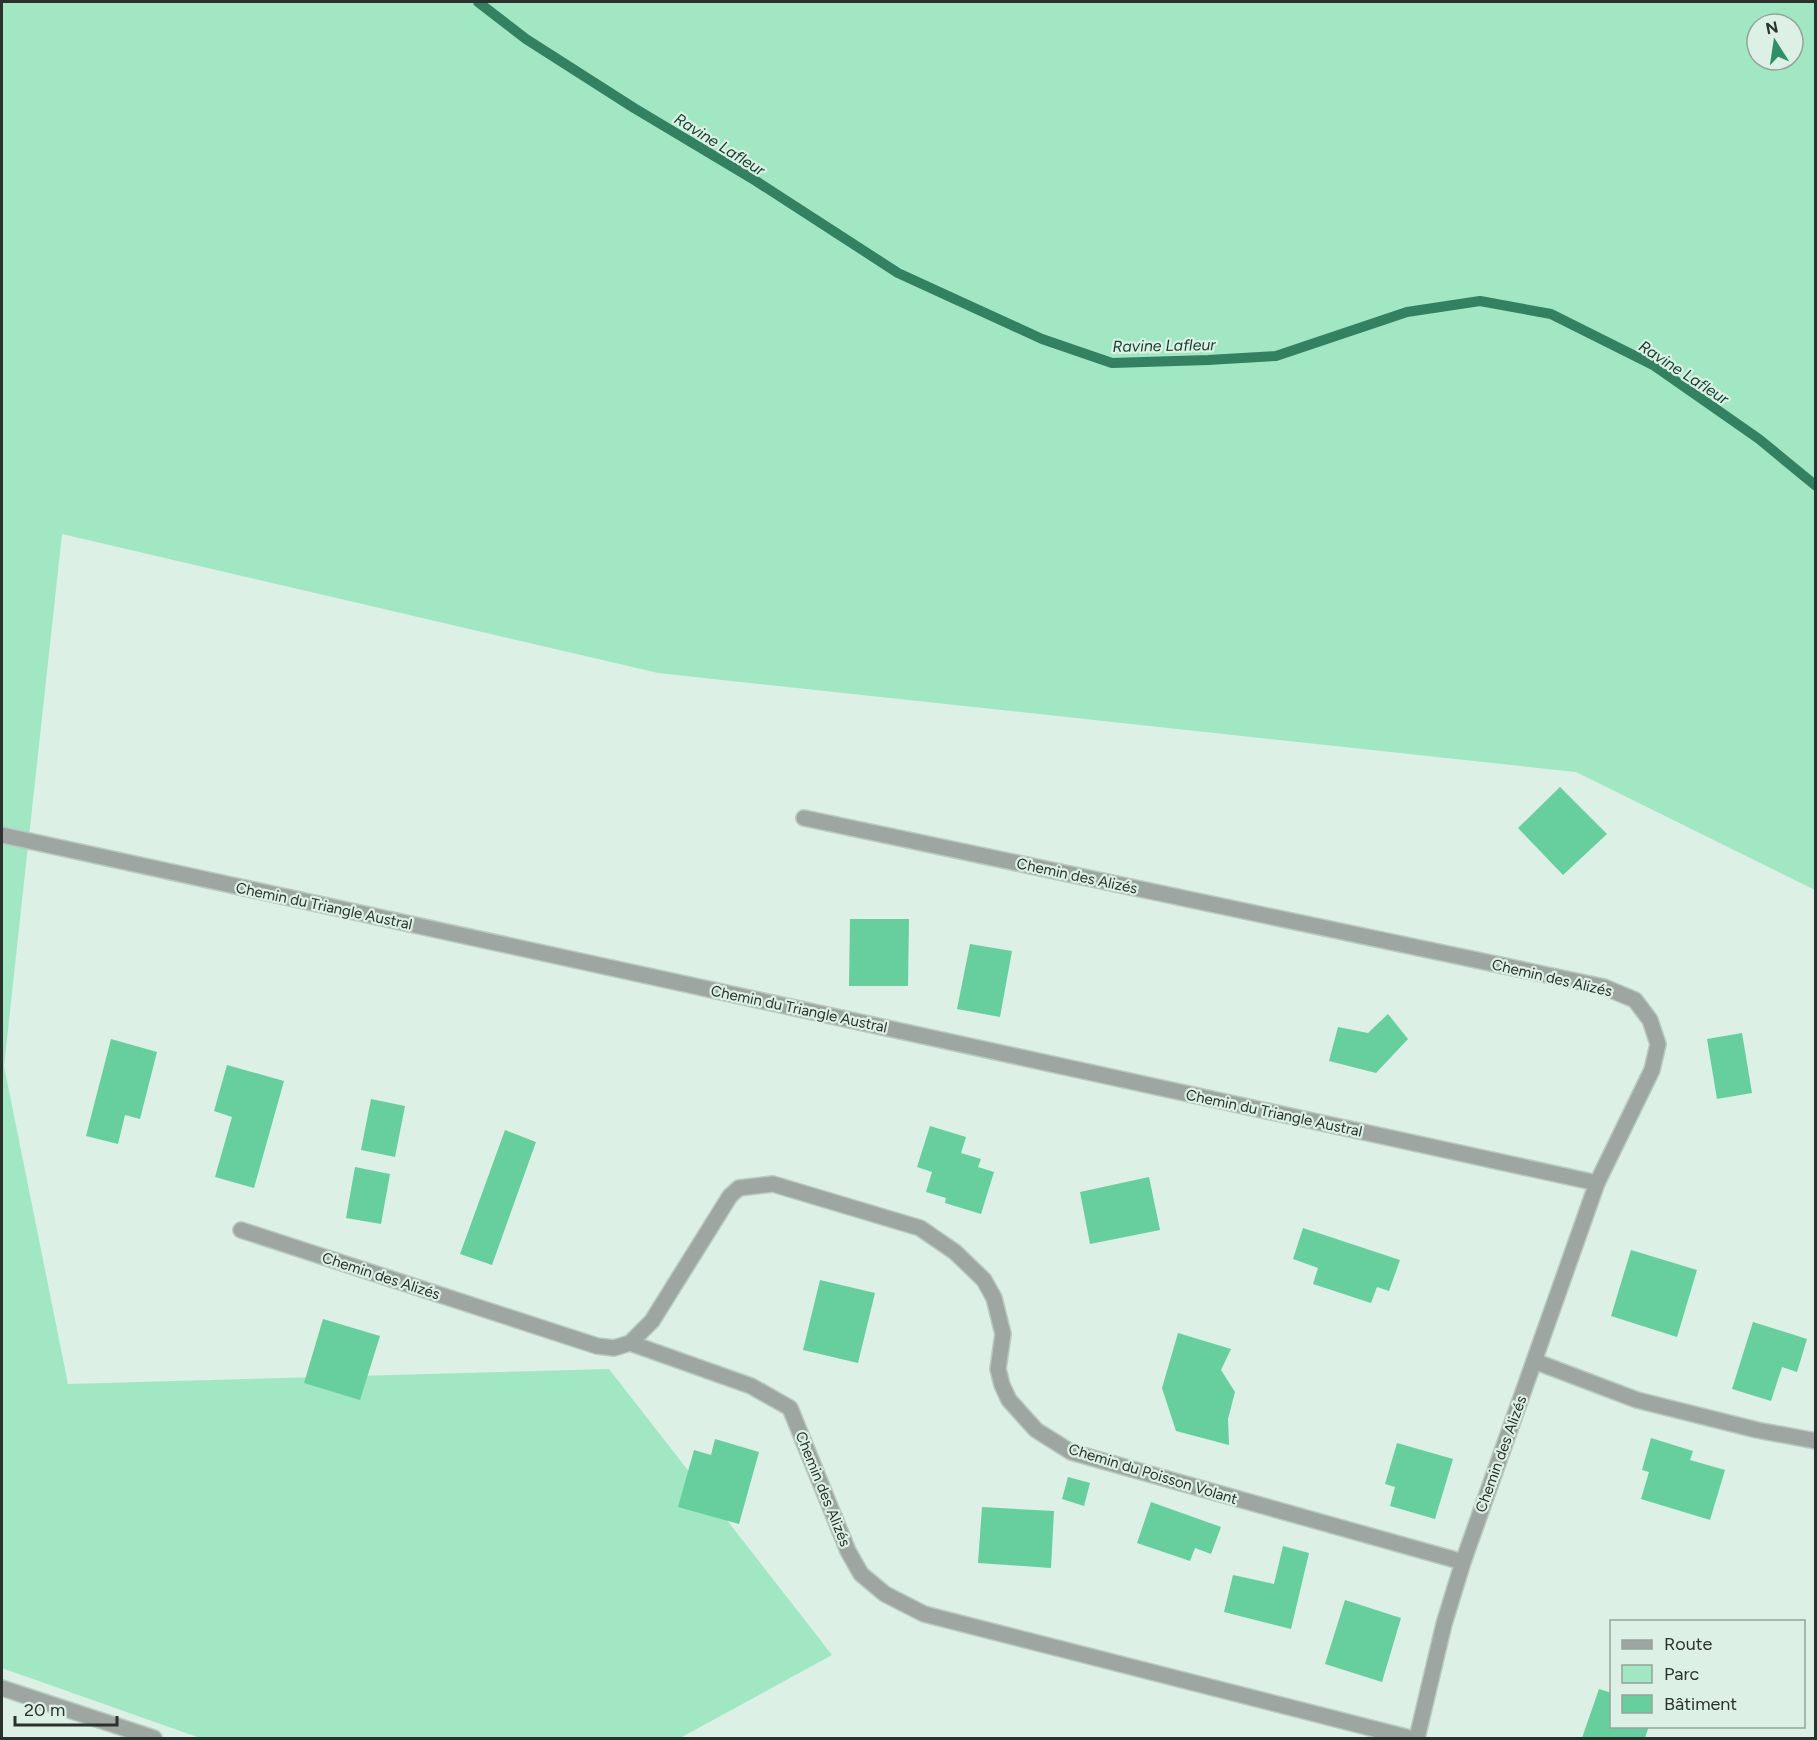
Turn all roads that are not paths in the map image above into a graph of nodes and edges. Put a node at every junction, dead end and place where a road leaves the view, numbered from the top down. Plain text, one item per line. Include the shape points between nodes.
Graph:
1 (804, 818) dead end
2 (2, 835) edge
3 (1597, 1183) junction
4 (241, 1230) dead end
5 (630, 1343) junction
6 (1534, 1361) junction
7 (1815, 1441) edge
8 (1462, 1562) junction
9 (2, 1688) edge
10 (154, 1738) edge
11 (1410, 1738) edge
12 (1417, 1738) edge

1 - 3 street, Chemin des Alizés via 1604,987 1635,1000 1650,1020 1658,1044 1652,1070
2 - 3 street, Chemin du Triangle Austral
3 - 6 street, Chemin des Alizés
4 - 5 street, Chemin des Alizés via 597,1346 614,1348
5 - 8 street, Chemin du Poisson Volant via 652,1321 729,1196 739,1188 773,1184 920,1228 955,1252 984,1280 994,1298 1004,1334 998,1369 1009,1400 1036,1430 1071,1452
5 - 11 street, Chemin des Alizés via 752,1386 790,1408 861,1574 924,1614
6 - 7 street via 1637,1400
6 - 8 street, Chemin des Alizés
8 - 12 street, Chemin des Alizés
9 - 10 street

